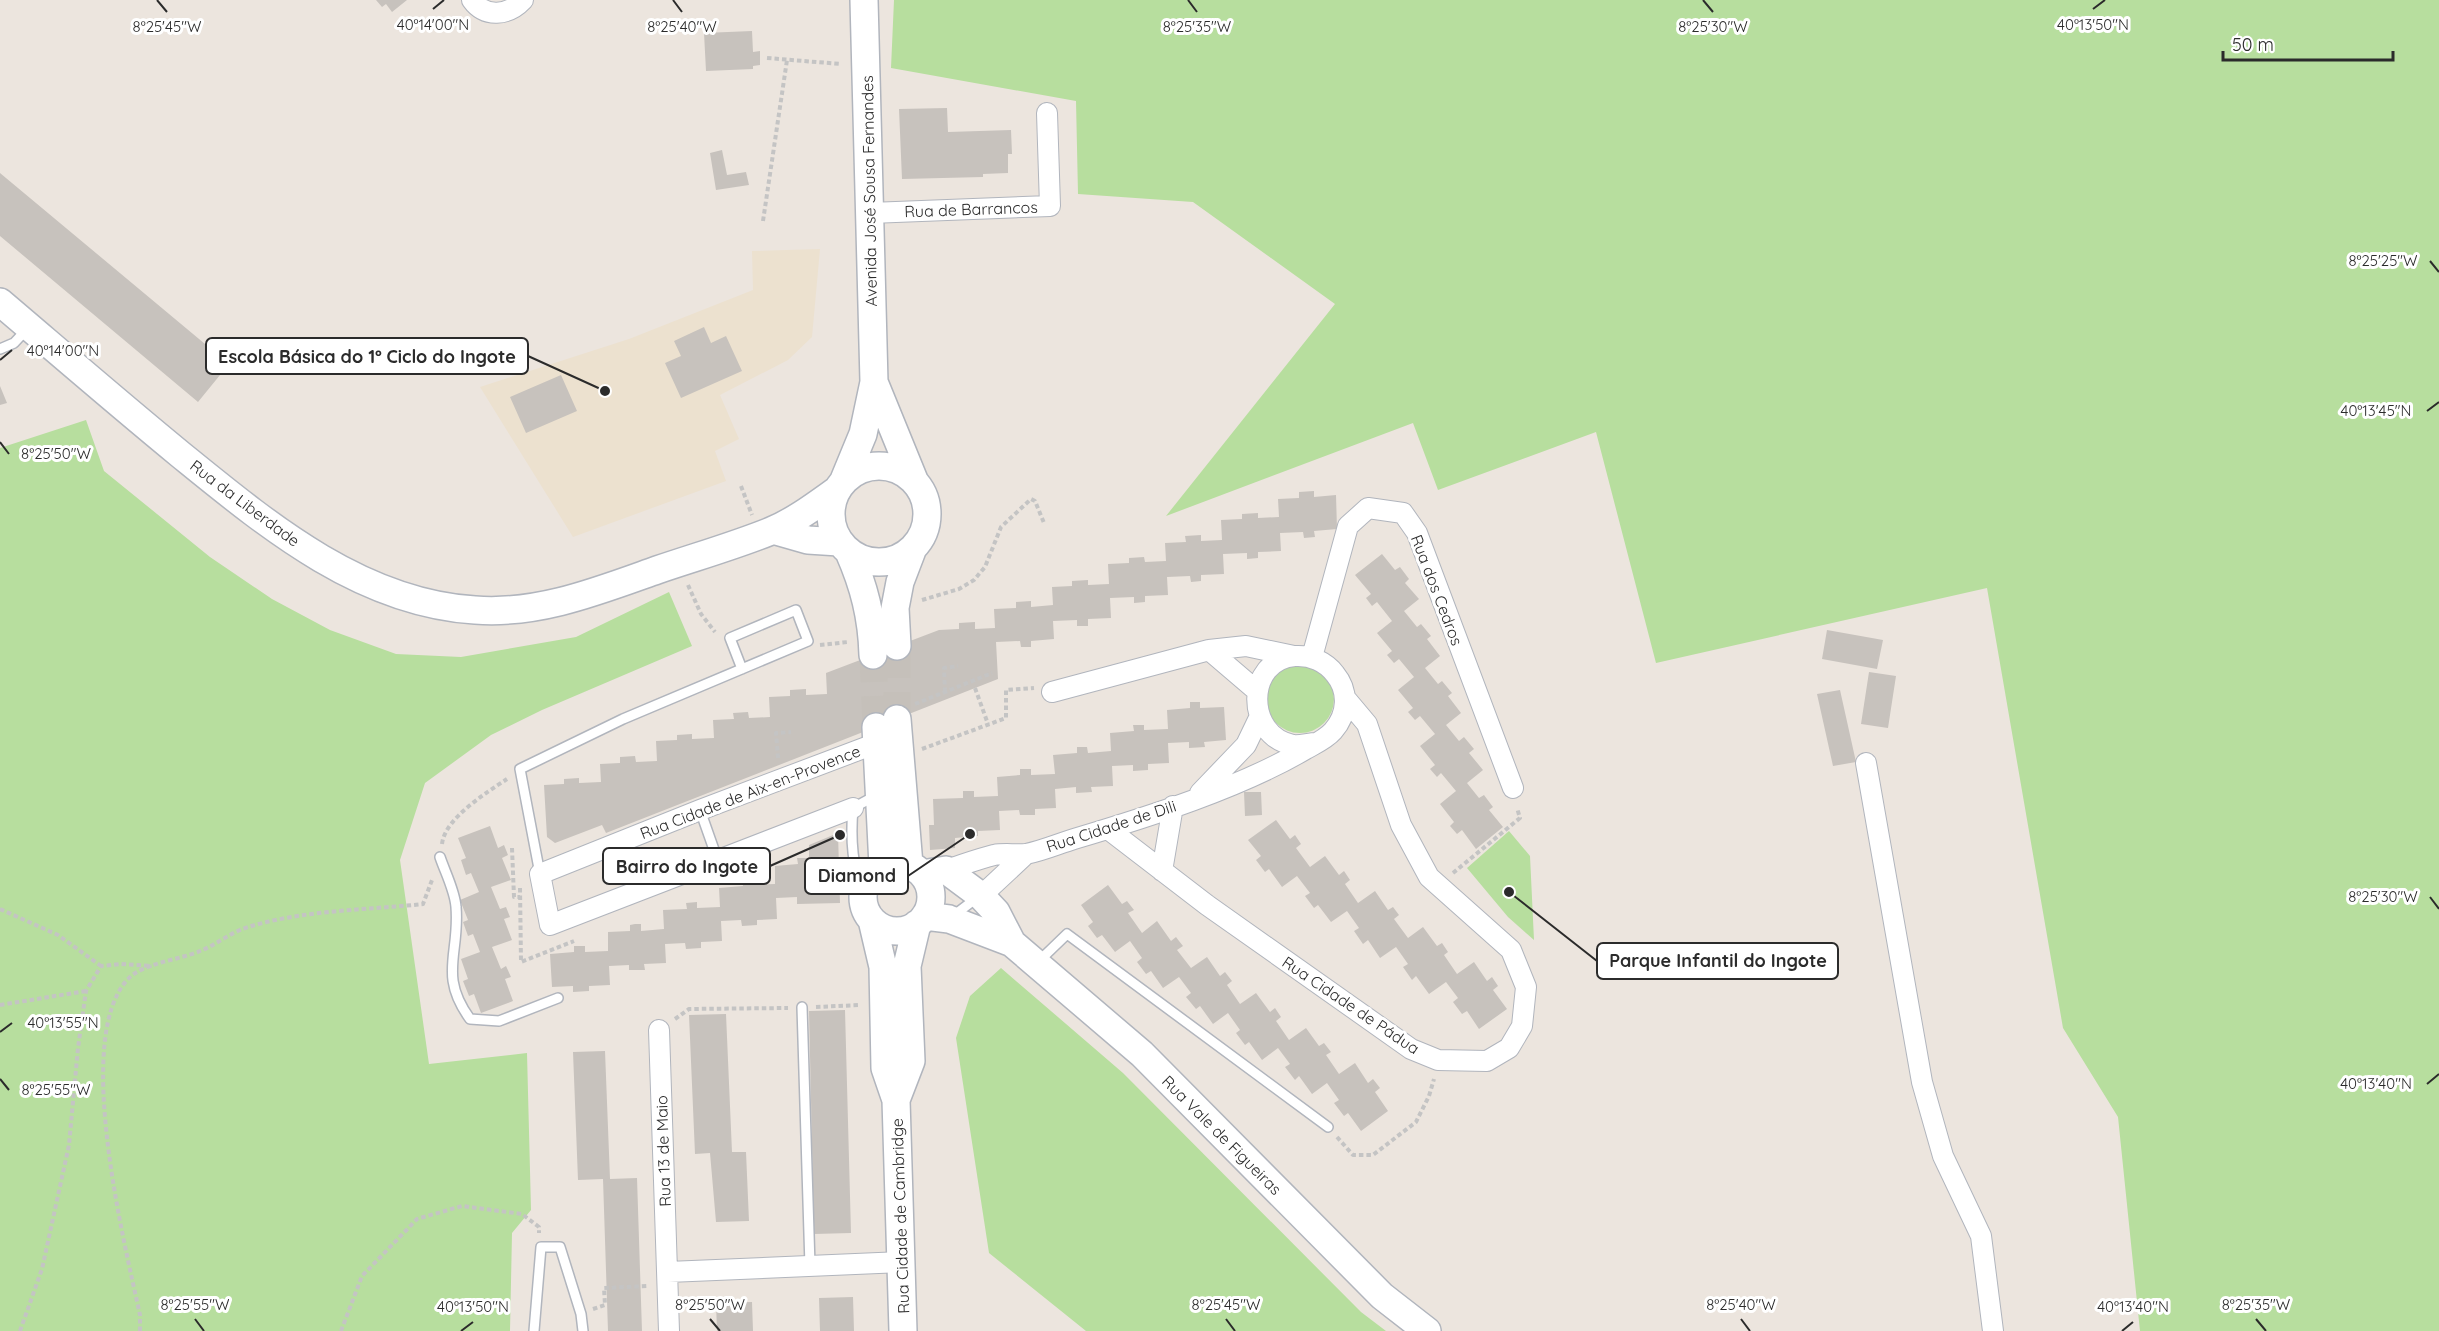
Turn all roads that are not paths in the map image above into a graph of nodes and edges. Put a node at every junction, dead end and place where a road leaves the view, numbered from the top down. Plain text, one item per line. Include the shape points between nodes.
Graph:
1 (472, 0) edge
2 (523, 0) edge
3 (864, 0) edge
4 (1047, 113) dead end
5 (870, 213) junction
6 (0, 302) edge
7 (29, 327) junction
8 (0, 349) edge
9 (874, 382) junction
10 (914, 480) junction
11 (841, 485) junction
12 (773, 530) junction
13 (844, 547) junction
14 (913, 548) junction
15 (1209, 650) junction
16 (1303, 657) junction
17 (742, 669) junction
18 (1257, 691) junction
19 (1052, 692) dead end
20 (1346, 699) junction
21 (1259, 718) junction
22 (883, 730) junction
23 (1316, 743) junction
24 (1866, 763) dead end
25 (1513, 788) road end
26 (879, 794) junction
27 (1196, 798) junction
28 (1173, 806) junction
29 (853, 808) junction
30 (700, 810) junction
31 (1108, 829) junction
32 (1026, 854) junction
33 (440, 857) road end
34 (718, 862) junction
35 (915, 869) junction
36 (1162, 871) junction
37 (540, 874) junction
38 (981, 896) junction
39 (867, 909) junction
40 (930, 920) junction
41 (1012, 943) junction
42 (1036, 964) junction
43 (558, 998) dead end
44 (802, 1007) road end
45 (659, 1029) road end
46 (896, 1100) junction
47 (1328, 1127) dead end
48 (902, 1262) junction
49 (810, 1266) junction
50 (668, 1272) junction
51 (534, 1331) edge
52 (583, 1331) edge
53 (669, 1331) edge
54 (903, 1331) edge
55 (1427, 1331) edge
56 (1993, 1331) edge

1 - 2 street via 485,11 496,13 507,12
3 - 5 street, Avenida José Sousa Fernandes
4 - 5 street, Rua de Barrancos via 1050,206
5 - 9 street, Avenida José Sousa Fernandes
6 - 7 street, Rua da Liberdade
7 - 8 lane via 14,343
7 - 12 street, Rua da Liberdade via 253,513 362,580 420,601 474,610 521,609 573,600
9 - 10 street, Avenida José Sousa Fernandes
9 - 11 street, Avenida José Sousa Fernandes via 863,434
10 - 11 street via 901,470 871,466 857,471
10 - 14 street via 922,492 927,514 922,536
11 - 12 street, Rua da Liberdade via 805,513
11 - 13 street via 830,516
12 - 13 street
13 - 14 street via 864,560 881,563 893,561
13 - 14 street via 862,583 880,646
15 - 16 street via 1246,646
15 - 18 street
15 - 19 street
16 - 18 street via 1277,663 1264,675
16 - 20 street via 1329,666 1341,682
16 - 25 street, Rua dos Cedros via 1348,526 1368,508 1403,513 1417,534
17 - 17 lane via 808,641 796,610 730,638
17 - 37 lane via 520,769
18 - 21 street
20 - 23 street via 1342,718 1332,733
20 - 36 street, Rua Cidade de Pádua via 1367,724 1401,825 1429,877 1511,950 1526,987 1522,1026 1509,1048 1487,1061 1438,1060 1411,1049
21 - 23 street via 1273,736 1293,745
21 - 27 street, Rua Cidade de Dili via 1246,745
22 - 26 street, Rua Cidade de Cambridge
22 - 30 street, Rua Cidade de Aix-en-Provence
22 - 35 street, Rua Cidade de Cambridge
23 - 27 street, Rua Cidade de Dili via 1278,765
24 - 56 street via 1922,1082 1943,1156 1981,1236
26 - 29 lane
26 - 35 street, Rua Cidade de Cambridge
27 - 28 street, Rua Cidade de Dili
28 - 31 street, Rua Cidade de Dili
28 - 36 street
29 - 34 street
29 - 39 lane via 854,868
30 - 34 lane
30 - 37 street, Rua Cidade de Aix-en-Provence
31 - 32 street, Rua Cidade de Dili
31 - 36 street, Rua Cidade de Pádua
32 - 35 street, Rua Cidade de Dili via 996,855
32 - 38 street, Rua Cidade de Dili
33 - 43 lane via 456,905 451,980 458,1003 470,1019 499,1021
34 - 37 street via 550,925
35 - 38 street, Rua Vale de Figueiras
35 - 39 street via 874,871 868,879
35 - 40 street, Rua Cidade de Cambridge via 928,884
38 - 40 lane
38 - 41 street, Rua Vale de Figueiras via 996,912
39 - 40 street via 889,930 909,929
39 - 46 street, Rua Cidade de Cambridge via 884,967 885,1068
40 - 41 street, Rua Vale de Figueiras
40 - 46 street, Rua Cidade de Cambridge via 907,966 911,1061
41 - 42 street, Rua Vale de Figueiras
42 - 47 lane via 1067,934
42 - 55 street, Rua Vale de Figueiras via 1142,1054 1382,1296
44 - 49 lane
45 - 50 street, Rua 13 de Maio
46 - 48 street, Rua Cidade de Cambridge
48 - 49 street
48 - 54 street, Rua Cidade de Cambridge
49 - 50 street
50 - 53 street, Rua 13 de Maio
51 - 52 lane via 541,1247 560,1247

